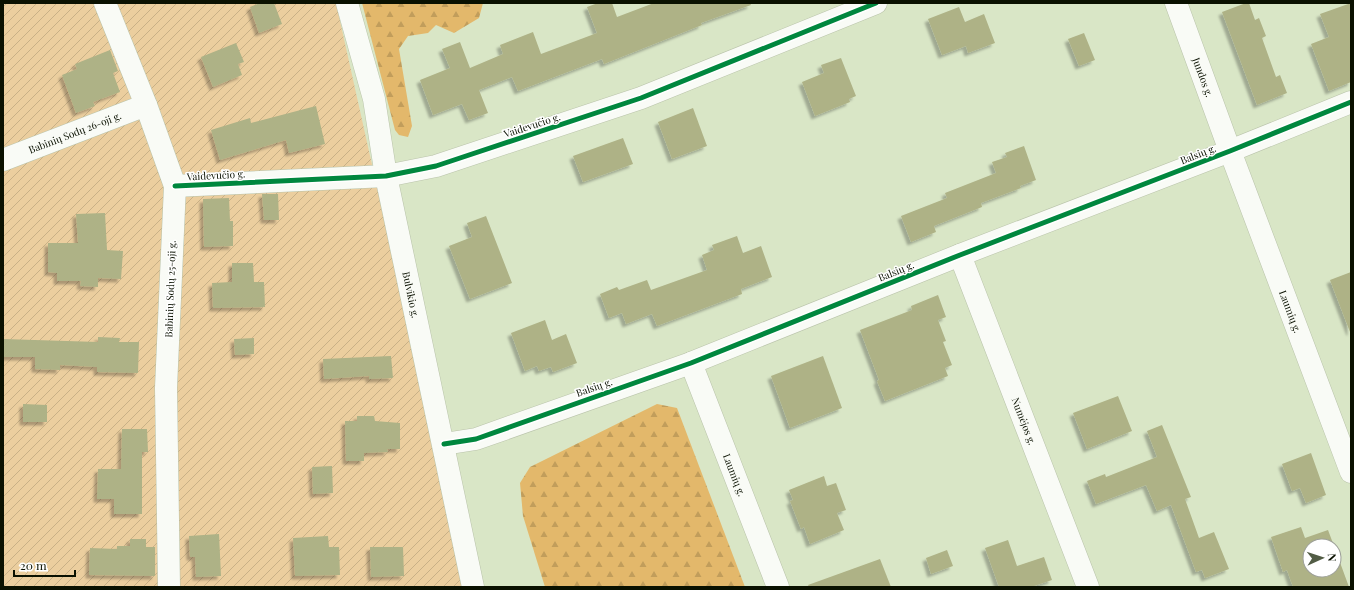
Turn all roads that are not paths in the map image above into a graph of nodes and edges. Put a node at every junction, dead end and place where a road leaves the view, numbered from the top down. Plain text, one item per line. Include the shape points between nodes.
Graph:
1 (105, 3) edge
2 (346, 3) edge
3 (876, 3) edge
4 (1176, 3) edge
5 (1351, 102) edge
6 (146, 105) junction
7 (1230, 151) junction
8 (3, 160) edge
9 (386, 176) junction
10 (175, 186) junction
11 (960, 255) junction
12 (691, 363) junction
13 (444, 444) junction
14 (1351, 472) edge
15 (169, 587) edge
16 (473, 587) edge
17 (778, 587) edge
18 (1088, 587) edge

1 - 6 street, Babinių Sodų 25-oji g.
2 - 9 street, Bulvikio g. via 374,99
3 - 9 street, Vaidevučio g. via 641,98 436,166
4 - 7 street, Jundos g.
5 - 7 street, Balsių g.
6 - 8 street, Babinių Sodų 26-oji g.
6 - 10 street, Babinių Sodų 25-oji g.
7 - 11 street, Balsių g.
7 - 14 street, Laumių g.
9 - 10 street, Vaidevučio g.
9 - 13 street, Bulvikio g.
10 - 15 street, Babinių Sodų 25-oji g. via 166,388
11 - 12 street, Balsių g.
11 - 18 street, Numėjos g.
12 - 13 street, Balsių g. via 476,439
12 - 17 street, Laumių g.
13 - 16 street, Bulvikio g.

